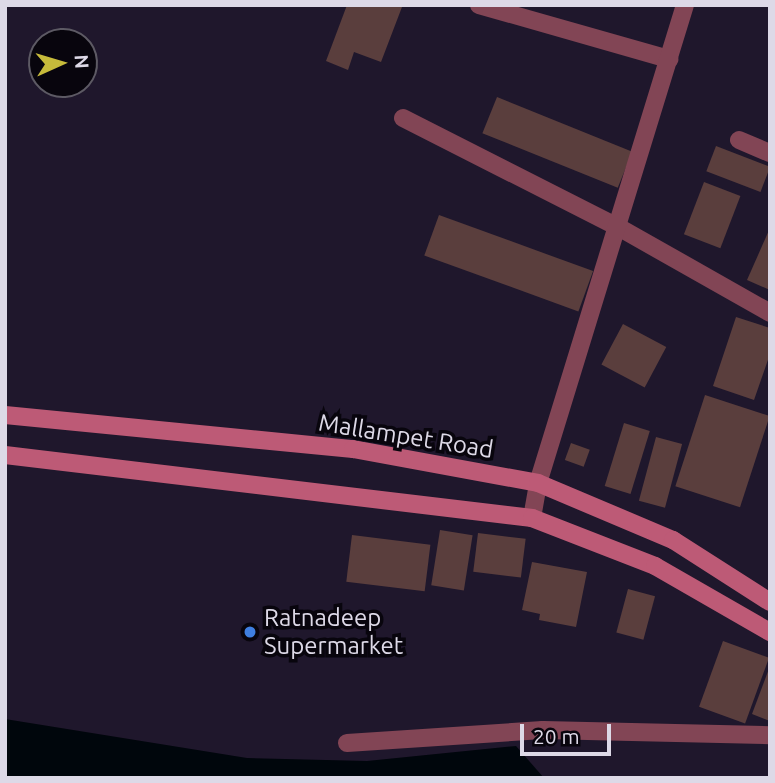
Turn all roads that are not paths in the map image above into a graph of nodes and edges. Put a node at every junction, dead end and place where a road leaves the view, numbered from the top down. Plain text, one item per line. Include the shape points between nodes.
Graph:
1 (479, 5) edge
2 (685, 5) edge
3 (669, 60) junction
4 (403, 118) dead end
5 (738, 140) dead end
6 (770, 153) edge
7 (620, 228) junction
8 (770, 313) edge
9 (5, 415) edge
10 (5, 455) edge
11 (538, 483) junction
12 (532, 518) junction
13 (770, 602) edge
14 (770, 632) edge
15 (770, 735) edge
16 (347, 743) dead end

1 - 3 street
2 - 3 street
3 - 7 street
4 - 7 street
5 - 6 street
7 - 8 street
7 - 11 street
9 - 11 main road, Mallampet Road via 353,449
10 - 12 main road
11 - 12 street
11 - 13 main road, Mallampet Road via 673,540
12 - 14 main road via 655,566
15 - 16 street via 543,730

